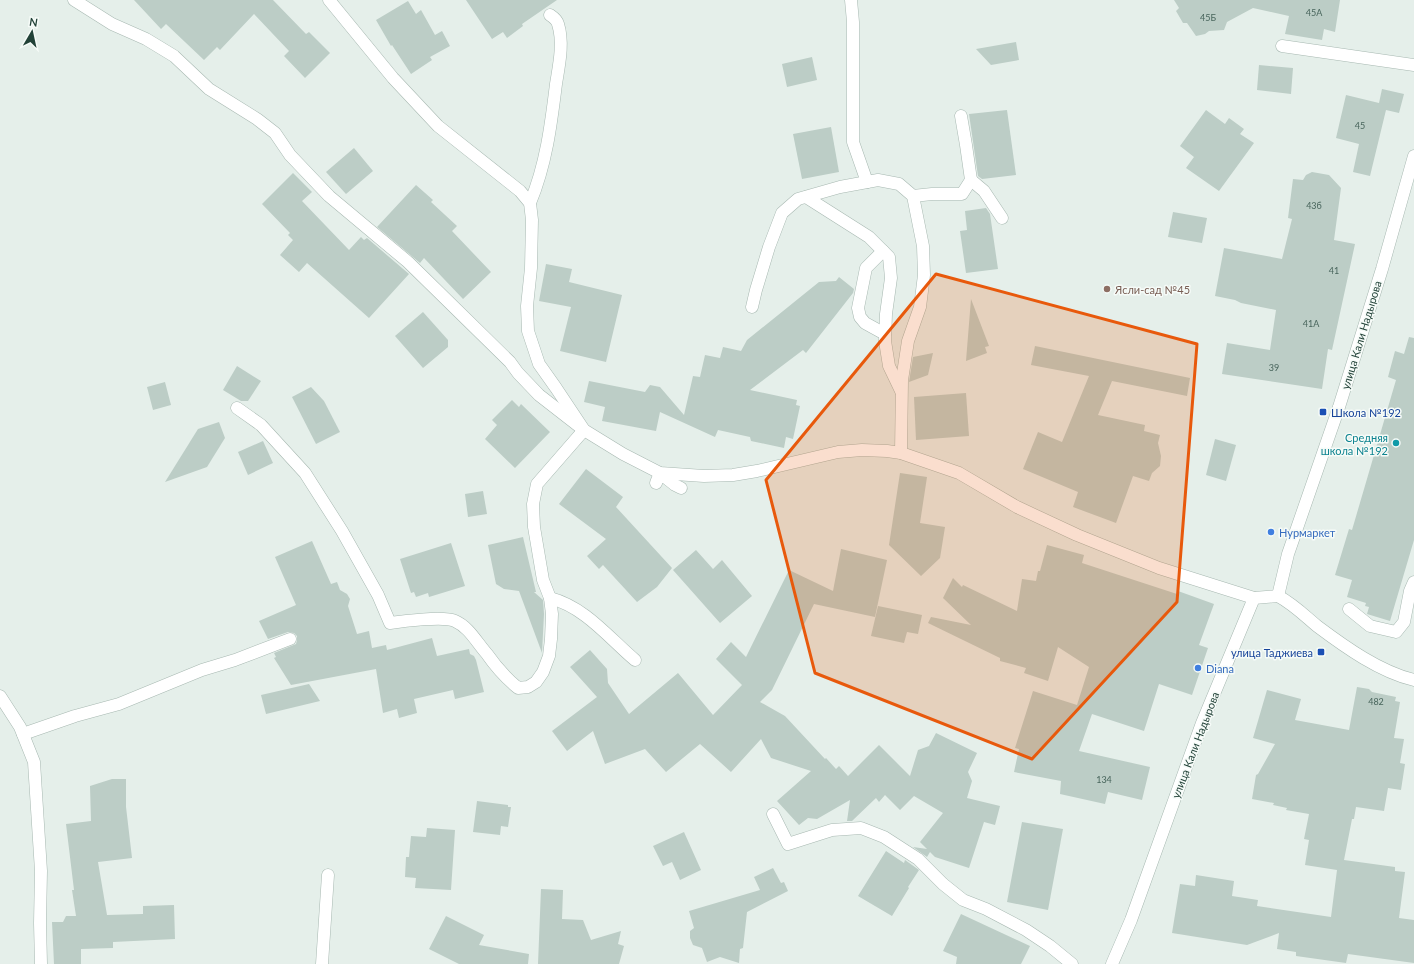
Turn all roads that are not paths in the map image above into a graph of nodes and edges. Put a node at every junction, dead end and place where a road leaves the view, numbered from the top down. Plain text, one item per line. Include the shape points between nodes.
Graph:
1 (74, 0) edge
2 (329, 0) edge
3 (851, 0) edge
4 (550, 15) dead end
5 (1282, 46) dead end
6 (1414, 66) edge
7 (961, 116) dead end
8 (1414, 156) edge
9 (1412, 169) edge
10 (971, 180) junction
11 (867, 182) junction
12 (913, 196) junction
13 (806, 197) junction
14 (530, 203) junction
15 (1002, 218) dead end
16 (883, 251) junction
17 (752, 307) dead end
18 (885, 334) junction
19 (902, 394) junction
20 (237, 408) dead end
21 (584, 430) junction
22 (900, 453) junction
23 (658, 478) junction
24 (680, 488) dead end
25 (1414, 582) edge
26 (1278, 596) junction
27 (550, 598) junction
28 (1254, 598) junction
29 (1349, 609) dead end
30 (290, 639) dead end
31 (635, 660) dead end
32 (1414, 680) edge
33 (0, 696) edge
34 (22, 734) junction
35 (773, 814) dead end
36 (328, 876) dead end
37 (41, 964) edge
38 (322, 964) edge
39 (1072, 964) edge
40 (1112, 964) edge

1 - 21 street via 112,24 146,39 174,56 209,89 275,133 290,155 329,196 408,262 510,362 539,395
2 - 14 street via 393,78 438,126 520,191
3 - 11 street via 853,142
4 - 14 street via 558,22 561,42 558,75 545,158
5 - 6 street
7 - 10 street
8 - 9 street, улица Кали Надырова
9 - 26 street, улица Кали Надырова via 1340,402 1288,554
10 - 12 street via 962,194
10 - 15 street via 984,192
11 - 12 street via 878,180 899,184
11 - 13 street
12 - 19 street via 922,246 924,275 920,307 908,341
13 - 16 street via 869,237
13 - 17 street via 798,199 782,213 769,247
14 - 21 street via 532,220 528,331 539,364
16 - 18 street via 889,257 892,278
16 - 18 street via 866,268 858,308 860,318 865,323
18 - 19 street via 889,366
19 - 22 street
20 - 27 street via 261,425 305,474 342,531 378,595 390,623 447,618 456,621 467,629 506,678 518,688 528,687 536,682 543,672 549,656 552,614
21 - 23 street
21 - 27 street via 537,484 533,504 534,527 543,580
22 - 23 street via 887,450 838,452 732,475
22 - 28 street via 959,473 1017,507 1077,535 1159,568
23 - 24 street
25 - 29 street via 1404,622 1396,632 1370,626
26 - 28 street
26 - 32 street via 1354,653 1401,677
27 - 31 street via 563,601 582,613
28 - 40 street, улица Кали Надырова via 1202,723 1131,920
30 - 34 street via 202,670 119,704
33 - 34 street
34 - 37 street via 34,762 41,871
35 - 39 street via 788,844 832,830 861,828 884,837 918,859 963,900 1026,930
36 - 38 street

